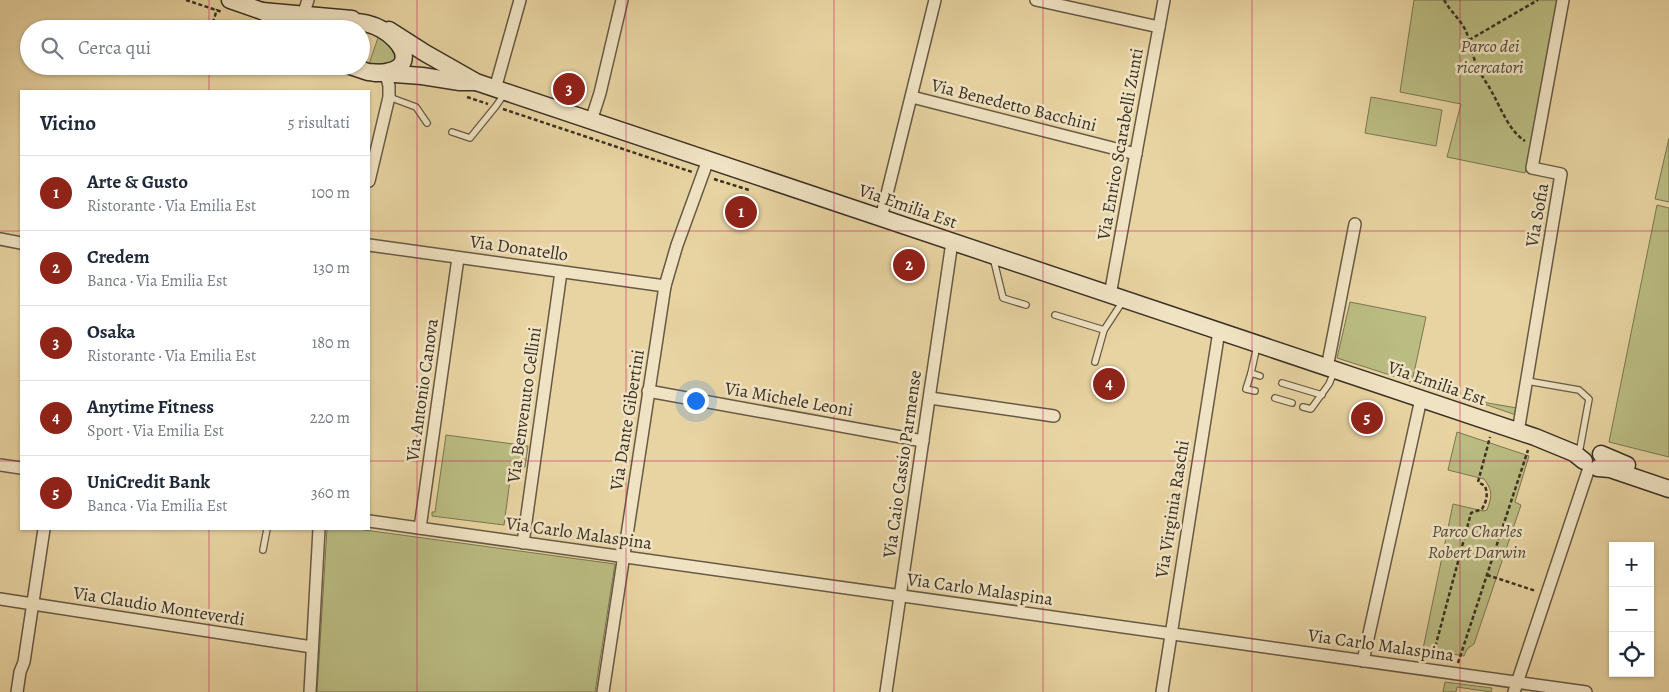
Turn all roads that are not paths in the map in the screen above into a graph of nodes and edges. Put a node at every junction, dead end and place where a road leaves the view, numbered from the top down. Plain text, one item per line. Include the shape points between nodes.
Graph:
1 (520, 0) edge
2 (622, 0) edge
3 (935, 0) edge
4 (1036, 0) edge
5 (1164, 0) edge
6 (1563, 0) edge
7 (224, 2) edge
8 (302, 15) edge
9 (352, 19) joint
10 (362, 20) edge
11 (370, 21) edge
12 (1159, 27) junction
13 (389, 30) junction
14 (370, 71) edge
15 (380, 73) junction
16 (476, 82) junction
17 (500, 90) junction
18 (389, 97) junction
19 (912, 97) junction
20 (591, 121) junction
21 (427, 123) dead end
22 (452, 132) dead end
23 (1136, 154) junction
24 (708, 160) junction
25 (370, 177) edge
26 (881, 218) junction
27 (1355, 224) dead end
28 (0, 239) edge
29 (952, 242) junction
30 (20, 243) edge
31 (370, 245) edge
32 (992, 255) junction
33 (458, 258) junction
34 (561, 272) junction
35 (665, 286) junction
36 (1117, 297) junction
37 (1026, 305) dead end
38 (1055, 315) dead end
39 (1104, 330) junction
40 (1219, 331) junction
41 (1257, 344) junction
42 (1095, 362) dead end
43 (1331, 369) junction
44 (1250, 373) junction
45 (1260, 376) dead end
46 (1527, 381) junction
47 (1282, 383) dead end
48 (1255, 391) dead end
49 (648, 392) junction
50 (1322, 395) junction
51 (930, 398) junction
52 (1275, 398) dead end
53 (1421, 399) junction
54 (1292, 403) dead end
55 (1303, 407) dead end
56 (1054, 416) dead end
57 (1518, 432) junction
58 (923, 441) junction
59 (1590, 458) junction
60 (0, 465) edge
61 (20, 468) edge
62 (1669, 480) edge
63 (1669, 489) edge
64 (370, 521) edge
65 (420, 528) junction
66 (44, 530) edge
67 (266, 530) edge
68 (319, 530) edge
69 (523, 542) junction
70 (263, 550) dead end
71 (624, 557) junction
72 (900, 596) junction
73 (0, 599) edge
74 (33, 604) junction
75 (1170, 634) junction
76 (312, 647) junction
77 (1363, 661) junction
78 (1516, 687) edge
79 (17, 692) edge
80 (310, 692) edge
81 (603, 692) edge
82 (886, 692) edge
83 (1162, 692) edge
84 (1586, 692) edge

1 - 17 street
2 - 20 street
3 - 19 street
4 - 12 street
5 - 12 street, Via Enrico Scarabelli Zunti
6 - 46 street, Via Sofia via 1532,168 1561,174
7 - 8 main road, Via Emilia Est via 262,11
8 - 9 main road, Via Emilia Est
9 - 10 main road, Via Emilia Est
11 - 13 main road, Via Emilia Est
12 - 23 street, Via Enrico Scarabelli Zunti
13 - 15 main road via 401,43 403,58 397,68
13 - 16 main road, Via Emilia Est
14 - 15 main road, Via Emilia Est
15 - 16 main road, Via Emilia Est
15 - 18 street via 390,86
16 - 17 main road, Via Emilia Est
17 - 20 main road, Via Emilia Est
17 - 22 lane via 496,106 470,138
18 - 21 lane via 416,107
18 - 25 street
19 - 23 street, Via Benedetto Bacchini
19 - 26 street
20 - 24 main road, Via Emilia Est
23 - 36 street, Via Enrico Scarabelli Zunti
24 - 26 main road, Via Emilia Est
24 - 35 street, Via Dante Gibertini
26 - 29 main road, Via Emilia Est
27 - 43 street
28 - 30 street
29 - 32 main road, Via Emilia Est
29 - 51 street, Via Caio Cassio Parmense
31 - 33 street, Via Donatello
32 - 36 main road, Via Emilia Est
32 - 37 lane via 1003,298
33 - 34 street, Via Donatello
33 - 65 street, Via Antonio Canova
34 - 35 street, Via Donatello
34 - 69 street, Via Benvenuto Cellini
35 - 49 street, Via Dante Gibertini
36 - 39 lane
36 - 40 main road, Via Emilia Est
38 - 39 lane
39 - 42 lane
40 - 41 main road, Via Emilia Est
40 - 75 street, Via Virginia Raschi
41 - 43 main road, Via Emilia Est
41 - 44 lane
43 - 50 lane via 1329,384
43 - 53 main road, Via Emilia Est
44 - 45 lane
44 - 48 lane via 1246,388
46 - 57 street, Via Sofia
46 - 59 lane via 1579,390 1589,399
47 - 50 lane
49 - 58 street, Via Michele Leoni
49 - 71 street, Via Dante Gibertini
50 - 55 lane via 1311,409
51 - 56 street
51 - 58 street, Via Caio Cassio Parmense
52 - 54 lane
53 - 57 main road, Via Emilia Est
53 - 77 street
57 - 59 main road, Via Emilia Est via 1532,443
58 - 72 street, Via Caio Cassio Parmense
59 - 62 main road, Via Emilia Est via 1612,460
59 - 63 main road, Via Emilia Est via 1610,469
59 - 78 street
60 - 61 street
64 - 65 street, Via Carlo Malaspina
65 - 69 street, Via Carlo Malaspina
66 - 74 street
67 - 70 lane
68 - 76 street
69 - 71 street, Via Carlo Malaspina
71 - 72 street, Via Carlo Malaspina
71 - 81 street, Via Dante Gibertini
72 - 75 street, Via Carlo Malaspina
72 - 82 street, Via Caio Cassio Parmense
73 - 74 street, Via Claudio Monteverdi
74 - 76 street, Via Claudio Monteverdi
74 - 79 street
75 - 77 street, Via Carlo Malaspina
75 - 83 street, Via Virginia Raschi
76 - 80 street
77 - 78 street, Via Carlo Malaspina via 1454,673
78 - 84 street, Via Carlo Malaspina

